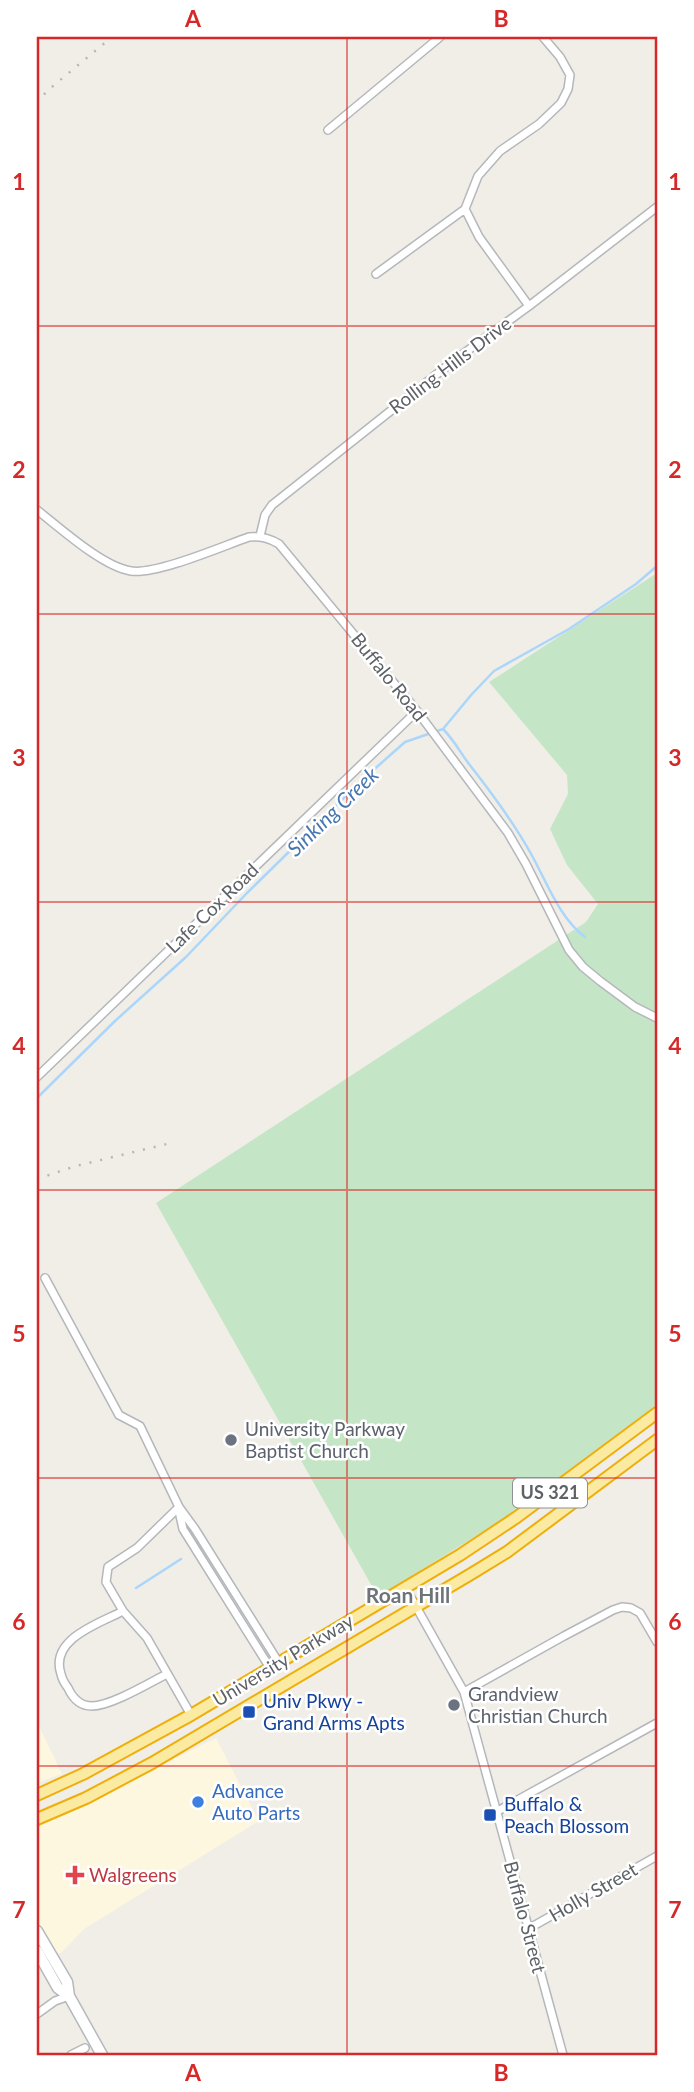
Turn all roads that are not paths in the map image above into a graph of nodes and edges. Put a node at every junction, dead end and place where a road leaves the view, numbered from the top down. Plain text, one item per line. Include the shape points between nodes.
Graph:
1 (440, 37) edge
2 (543, 37) edge
3 (328, 130) dead end
4 (657, 207) edge
5 (465, 209) junction
6 (376, 274) dead end
7 (529, 306) junction
8 (37, 510) edge
9 (260, 536) junction
10 (417, 711) junction
11 (657, 1018) edge
12 (37, 1077) edge
13 (45, 1278) dead end
14 (657, 1413) edge
15 (657, 1440) edge
16 (542, 1498) junction
17 (179, 1507) junction
18 (555, 1516) junction
19 (405, 1587) junction
20 (415, 1607) junction
21 (123, 1611) junction
22 (657, 1642) edge
23 (309, 1645) junction
24 (320, 1663) junction
25 (275, 1665) junction
26 (167, 1674) junction
27 (464, 1692) junction
28 (191, 1715) junction
29 (657, 1723) edge
30 (201, 1734) junction
31 (37, 1795) edge
32 (496, 1812) junction
33 (37, 1819) edge
34 (657, 1856) edge
35 (528, 1929) junction
36 (37, 1931) edge
37 (37, 1951) edge
38 (69, 1996) junction
39 (37, 2014) edge
40 (85, 2048) dead end
41 (71, 2055) edge
42 (102, 2055) edge
43 (563, 2055) edge

1 - 3 street
2 - 5 street via 570,75 568,89 561,103 500,151 478,176
4 - 7 street, Rolling Hills Drive
5 - 6 street
5 - 7 street via 479,237
7 - 9 street, Rolling Hills Drive via 272,505
8 - 9 street via 95,554 132,571 154,570
9 - 10 street, Buffalo Road via 279,544
10 - 11 street, Buffalo Road via 508,832 569,950 600,981
10 - 12 street, Lafe Cox Road
13 - 17 street via 120,1415 140,1426
14 - 16 highway, University Parkway / US 321
15 - 18 highway, University Parkway / US 321
16 - 18 highway
16 - 19 highway, University Parkway / US 321 via 495,1533
17 - 21 street via 137,1548 108,1567 106,1582
17 - 25 street
18 - 20 highway, University Parkway / US 321 via 507,1552
19 - 20 street, Buffalo Street
19 - 23 highway, University Parkway / US 321
20 - 24 highway, University Parkway / US 321
20 - 27 street, Buffalo Street
21 - 26 street via 147,1638
21 - 26 street via 76,1635 62,1648 60,1672 70,1694 79,1704 108,1703
22 - 27 street via 640,1612 613,1609
23 - 24 highway
23 - 25 highway, University Parkway / US 321
24 - 30 highway, University Parkway / US 321
25 - 28 highway, University Parkway / US 321
26 - 28 street
27 - 32 street, Buffalo Street
28 - 30 highway
28 - 31 highway, University Parkway / US 321
29 - 32 street
30 - 33 highway, University Parkway / US 321 via 108,1787
32 - 35 street, Buffalo Street
34 - 35 street, Holly Street
35 - 43 street, Buffalo Street
36 - 38 main road via 67,1982
37 - 38 main road via 58,1989
38 - 39 street
38 - 42 main road
40 - 41 street

